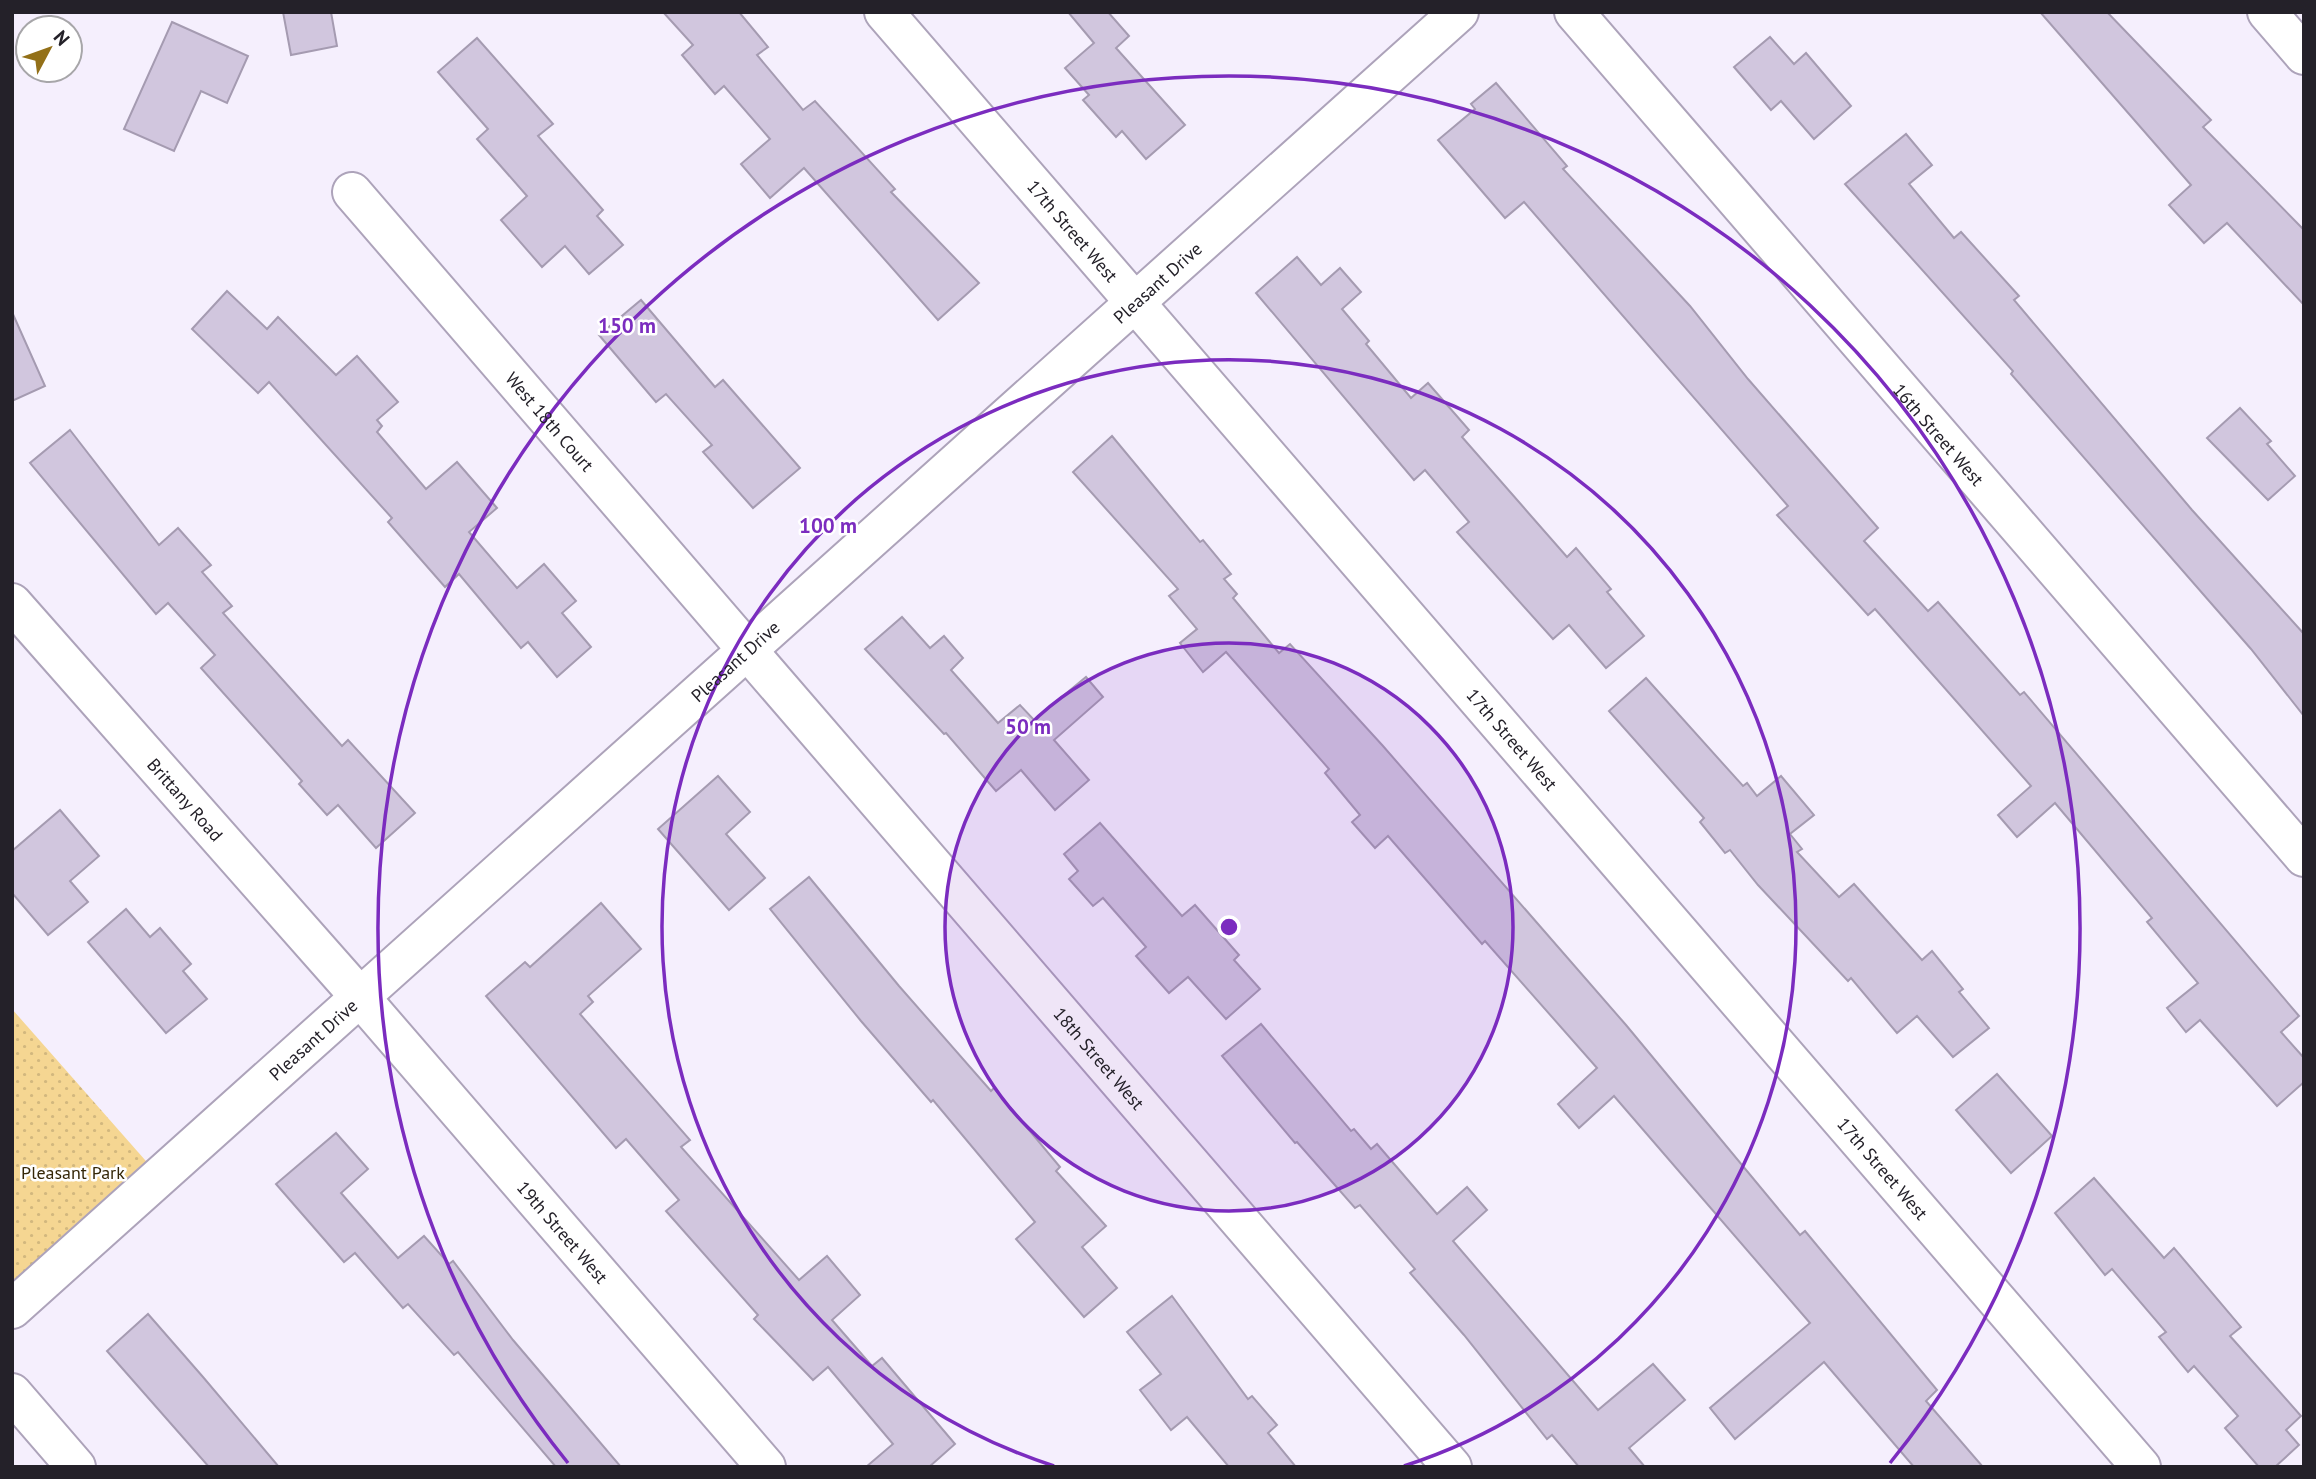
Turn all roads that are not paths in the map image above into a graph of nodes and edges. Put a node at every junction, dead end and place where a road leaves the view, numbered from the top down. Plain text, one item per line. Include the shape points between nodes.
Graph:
1 (884, 12) edge
2 (1459, 12) edge
3 (1574, 12) edge
4 (2267, 12) edge
5 (2304, 55) edge
6 (352, 192) dead end
7 (1135, 302) junction
8 (12, 603) edge
9 (746, 651) junction
10 (2304, 857) edge
11 (360, 997) junction
12 (12, 1309) edge
13 (12, 1393) edge
14 (76, 1467) edge
15 (766, 1467) edge
16 (1452, 1467) edge
17 (2141, 1467) edge

1 - 7 street, 17th Street West
2 - 7 street, Pleasant Drive
3 - 10 street, 16th Street West
4 - 5 street
6 - 9 street, West 18th Court
7 - 9 street, Pleasant Drive
7 - 17 street, 17th Street West
8 - 11 street, Brittany Road
9 - 11 street, Pleasant Drive
9 - 16 street, 18th Street West
11 - 12 street, Pleasant Drive
11 - 15 street, 19th Street West
13 - 14 street

